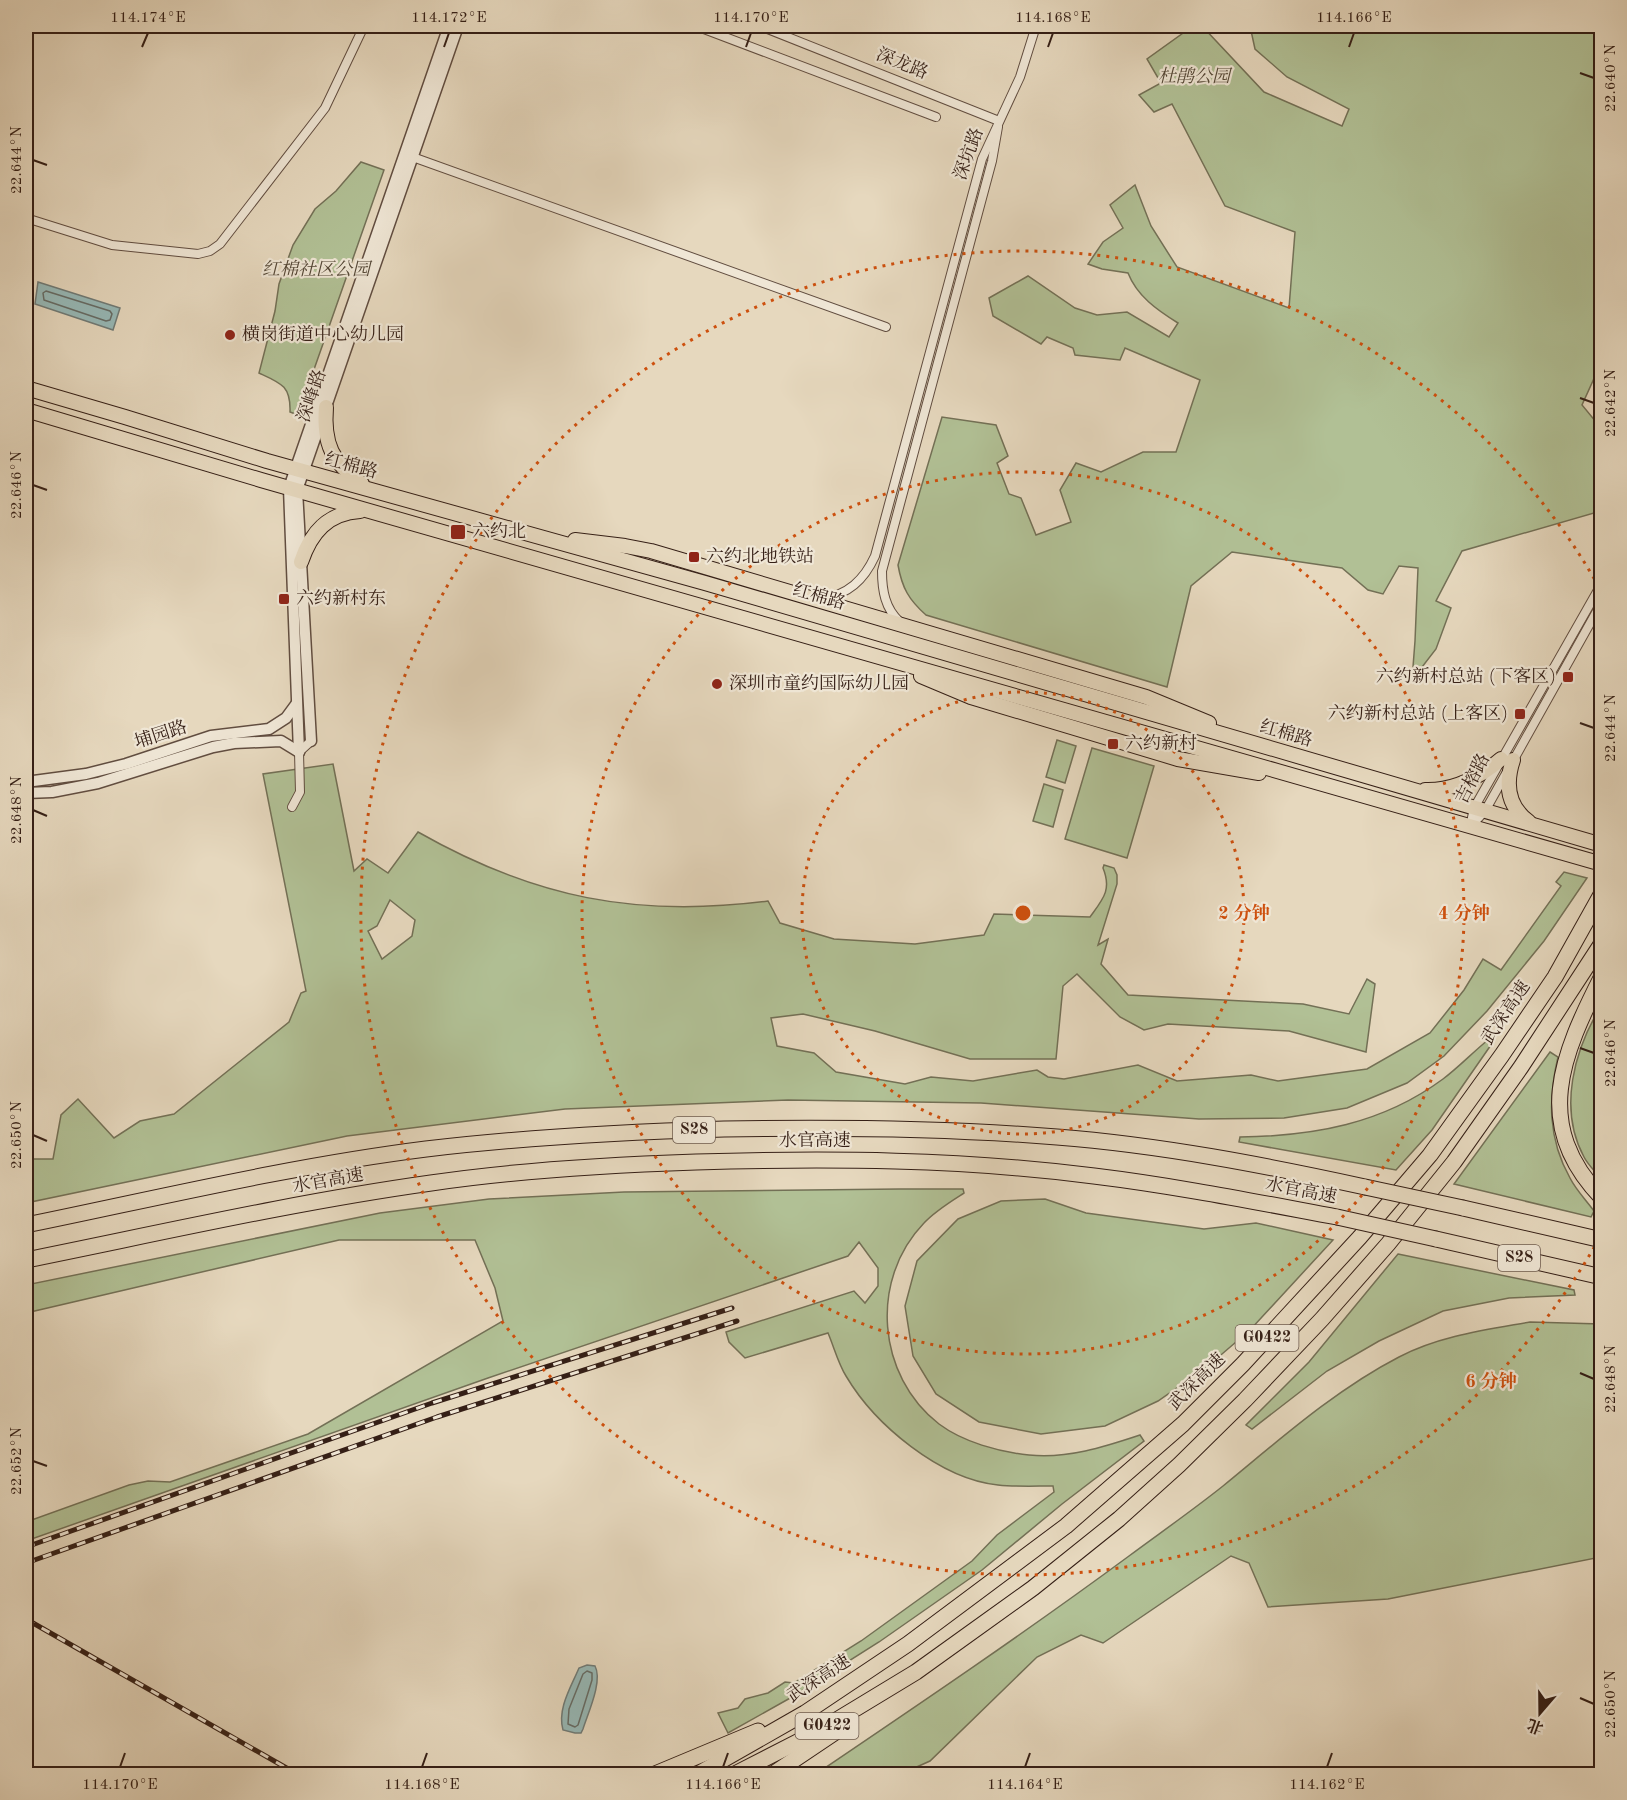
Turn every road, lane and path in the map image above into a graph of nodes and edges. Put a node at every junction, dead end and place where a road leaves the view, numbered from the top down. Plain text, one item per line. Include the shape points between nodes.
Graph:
1 (364, 26) edge
2 (449, 26) edge
3 (458, 26) edge
4 (696, 26) edge
5 (760, 26) edge
6 (1036, 26) edge
7 (936, 117) dead end
8 (999, 121) junction
9 (408, 155) junction
10 (26, 218) edge
11 (886, 327) dead end
12 (1602, 371) edge
13 (26, 388) edge
14 (1602, 394) edge
15 (326, 407) junction
16 (26, 410) edge
17 (299, 470) junction
18 (293, 489) junction
19 (383, 494) junction
20 (367, 510) junction
21 (547, 539) junction
22 (301, 562) junction
23 (1602, 583) edge
24 (806, 597) junction
25 (1602, 602) edge
26 (907, 627) junction
27 (297, 702) junction
28 (311, 741) joint
29 (1261, 746) junction
30 (299, 752) junction
31 (1507, 759) junction
32 (26, 782) edge
33 (1410, 789) junction
34 (26, 793) edge
35 (292, 807) dead end
36 (1479, 809) junction
37 (1533, 825) junction
38 (1470, 827) junction
39 (1596, 843) edge
40 (1602, 864) edge
41 (1602, 893) edge
42 (1602, 943) edge
43 (1602, 976) edge
44 (1602, 1198) edge
45 (26, 1225) edge
46 (1602, 1240) edge
47 (26, 1260) edge
48 (1602, 1277) edge
49 (916, 1672) junction
50 (805, 1713) junction
51 (655, 1774) edge
52 (698, 1774) edge
53 (735, 1774) edge
54 (773, 1774) edge

1 - 10 street via 325,108 220,244 210,251 198,255 112,245
2 - 9 street, 深峰路
3 - 9 street, 深峰路
4 - 7 street
5 - 8 street, 深龙路
6 - 8 street via 1020,77
8 - 24 street, 深坑路 via 982,159 875,556 869,570 848,590 822,599
8 - 26 street, 深坑路 via 992,161 882,571 885,600 897,620
9 - 11 street
9 - 15 street, 深峰路
9 - 17 street, 深峰路
12 - 14 street via 1598,387
13 - 17 main road, 红棉路
15 - 17 street, 深峰路
15 - 19 main road via 324,428 335,458 347,473
16 - 18 main road, 红棉路
17 - 18 street, 深峰路
17 - 19 main road, 红棉路
18 - 20 main road, 红棉路
18 - 22 street, 深峰路
18 - 27 street, 深峰路
19 - 21 main road, 红棉路
20 - 22 main road via 336,515 325,522 306,545
20 - 38 main road, 红棉路
21 - 24 main road via 634,548
21 - 29 main road, 红棉路
22 - 28 street, 深峰路
23 - 31 street, 吉榕路
24 - 26 main road
25 - 31 street, 吉榕路
26 - 29 main road via 1146,697
27 - 30 street, 深峰路
27 - 32 street, 埔园路 via 286,718 269,729 211,736 86,774
28 - 30 street, 深峰路
29 - 33 main road, 红棉路
30 - 34 street, 埔园路 via 281,741 234,743 98,783
30 - 35 street, 深峰路 via 300,792
31 - 33 main road via 1464,782 1431,790
31 - 36 street, 吉榕路
31 - 37 main road via 1509,797 1522,817
33 - 36 main road, 红棉路
36 - 37 main road, 红棉路
36 - 38 street, 吉榕路
37 - 39 main road, 红棉路
38 - 40 main road, 红棉路
41 - 50 highway, 武深高速 / G0422 via 1555,977 1430,1155 1243,1364 1183,1424 1066,1526 908,1644
42 - 49 highway, G0422 via 1454,1162 1322,1319 1245,1400 1119,1520
43 - 44 highway via 1567,1055 1560,1084 1560,1115 1571,1159
45 - 46 highway, 水官高速 / S28, bridge via 343,1161 424,1149 637,1131 871,1127 1049,1136 1158,1149 1307,1174
47 - 48 highway, 水官高速 / S28, bridge via 336,1198 431,1183 531,1171 749,1160 956,1163 1093,1175 1337,1217
49 - 53 highway, G0422 via 817,1732
49 - 54 highway
50 - 51 highway
50 - 52 highway, 武深高速 / G0422

